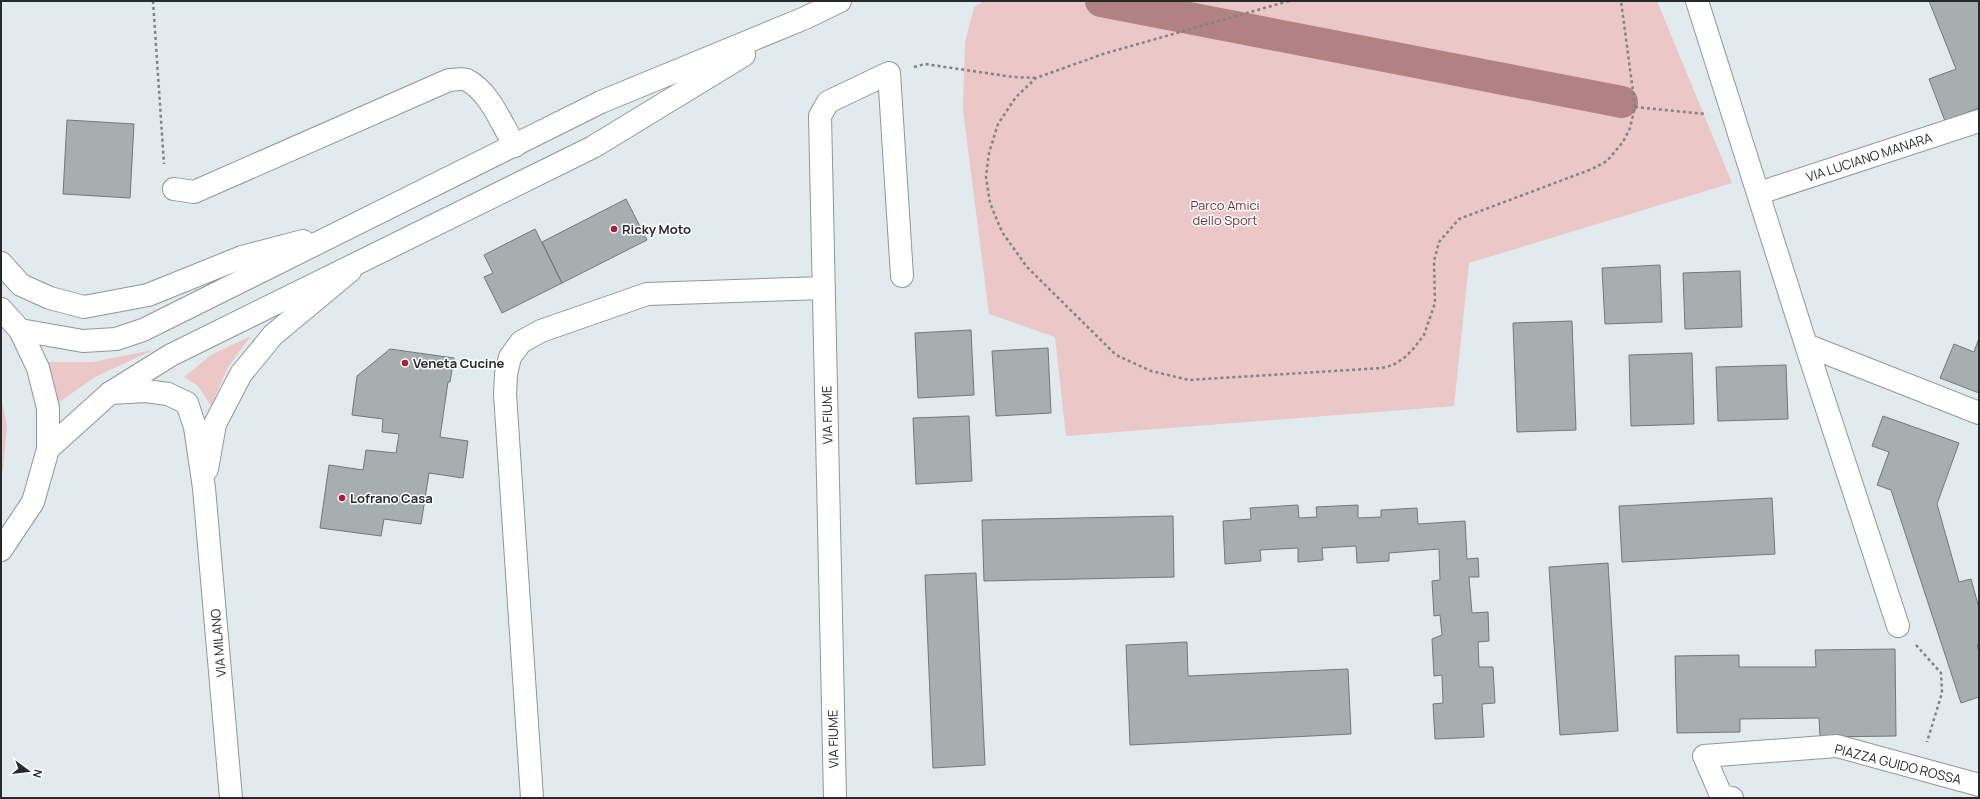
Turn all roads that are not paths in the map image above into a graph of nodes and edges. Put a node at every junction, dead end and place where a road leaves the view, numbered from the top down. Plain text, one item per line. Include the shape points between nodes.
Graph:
1 (840, 1) edge
2 (1697, 1) edge
3 (805, 18) junction
4 (1979, 121) edge
5 (515, 146) junction
6 (174, 189) road end
7 (1759, 193) junction
8 (347, 230) junction
9 (365, 259) junction
10 (1, 263) edge
11 (902, 276) dead end
12 (824, 288) junction
13 (1, 309) edge
14 (20, 330) junction
15 (1806, 345) junction
16 (110, 394) junction
17 (1979, 413) edge
18 (48, 450) junction
19 (204, 488) junction
20 (1, 550) edge
21 (1898, 626) road end
22 (1979, 785) edge
23 (231, 798) edge
24 (532, 798) edge
25 (835, 798) edge
26 (1732, 798) edge

1 - 3 street
2 - 7 street
3 - 5 street via 601,102
3 - 9 street via 592,147
4 - 7 street, VIA LUCIANO MANARA
5 - 6 street via 478,88 466,79 449,80 194,192
5 - 8 street
7 - 15 street
8 - 10 street via 242,257 148,295 84,307 50,298 20,285
8 - 14 street via 144,330 116,339 83,342
9 - 16 street via 171,355
9 - 19 street via 273,335 241,374 215,424
11 - 12 street, VIA FIUME via 889,73 828,102 820,116
12 - 24 street via 647,294 541,331 521,342 510,357 505,394
12 - 25 street, VIA FIUME
13 - 14 street
14 - 18 street via 38,368 48,408
15 - 17 street
15 - 21 street
16 - 18 street
16 - 19 street via 146,391 168,394 187,403 195,427
18 - 20 street via 33,502
19 - 23 street, VIA MILANO
22 - 26 street, PIAZZA GUIDO ROSSA via 1837,746 1704,756 1721,795

